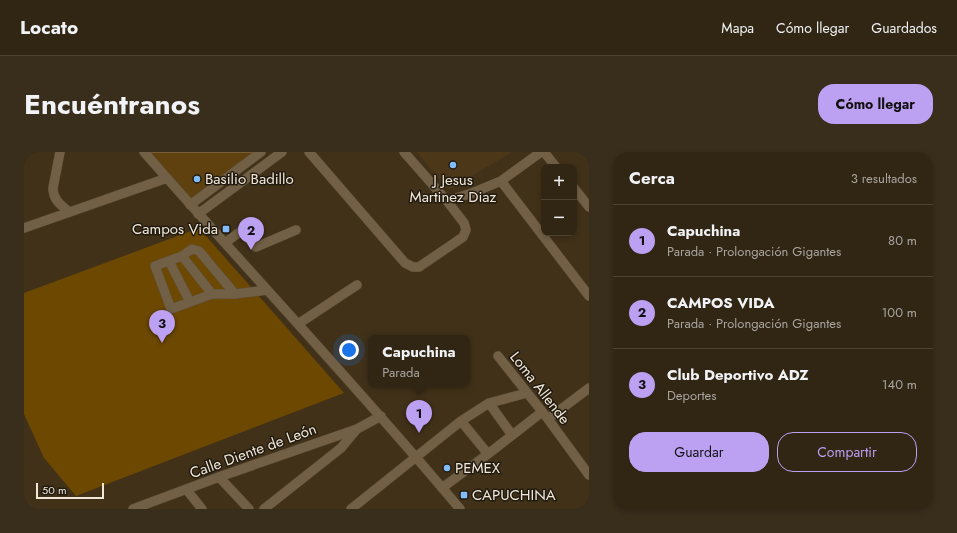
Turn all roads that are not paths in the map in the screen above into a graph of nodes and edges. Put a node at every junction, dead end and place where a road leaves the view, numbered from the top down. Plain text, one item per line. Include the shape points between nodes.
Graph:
1 (60, 152) edge
2 (144, 152) edge
3 (282, 152) edge
4 (309, 152) edge
5 (404, 152) edge
6 (542, 152) edge
7 (258, 153) edge
8 (553, 164) edge
9 (167, 178) junction
10 (501, 181) junction
11 (577, 192) edge
12 (447, 201) junction
13 (190, 205) junction
14 (589, 206) edge
15 (70, 212) junction
16 (198, 214) junction
17 (24, 228) edge
18 (296, 230) dead end
19 (225, 243) junction
20 (182, 256) junction
21 (169, 261) junction
22 (357, 285) dead end
23 (267, 290) junction
24 (212, 294) junction
25 (235, 294) junction
26 (589, 296) edge
27 (190, 302) junction
28 (298, 324) junction
29 (498, 356) dead end
30 (589, 388) edge
31 (527, 393) junction
32 (489, 403) junction
33 (542, 412) junction
34 (381, 416) junction
35 (548, 419) junction
36 (461, 421) junction
37 (357, 429) junction
38 (512, 435) junction
39 (488, 454) junction
40 (416, 457) junction
41 (589, 476) edge
42 (220, 477) junction
43 (442, 488) junction
44 (186, 489) junction
45 (133, 509) edge
46 (202, 509) edge
47 (249, 509) edge
48 (264, 509) edge
49 (351, 509) edge
50 (460, 509) edge

1 - 15 street via 53,194
2 - 9 street
3 - 16 street
4 - 12 street via 405,263 413,267 419,267 462,236 466,230 464,222
5 - 12 street
6 - 8 street
6 - 10 street
7 - 13 street
9 - 13 street
9 - 15 street
10 - 12 street
10 - 26 street
11 - 14 street
13 - 16 street
15 - 17 street
16 - 19 street
18 - 19 street via 256,247 241,231
19 - 23 street
20 - 21 street
20 - 24 street
20 - 25 street via 192,249 199,251
21 - 27 street
21 - 27 street via 155,266 171,308
22 - 28 street
23 - 25 street
23 - 28 street
24 - 25 street
24 - 27 street
28 - 34 street
29 - 31 street, Loma Allende
30 - 35 street
31 - 32 street
31 - 33 street, Loma Allende
32 - 36 street
32 - 38 street
33 - 35 street, Loma Allende
33 - 38 street
34 - 37 street, Calle Diente de León
34 - 40 street
35 - 41 street, Loma Allende
36 - 39 street
36 - 40 street
37 - 42 street, Calle Diente de León
37 - 48 street via 341,448
38 - 39 street
39 - 43 street
40 - 43 street
40 - 49 street
42 - 44 street, Calle Diente de León
42 - 47 street
43 - 50 street
44 - 45 street, Calle Diente de León
44 - 46 street

